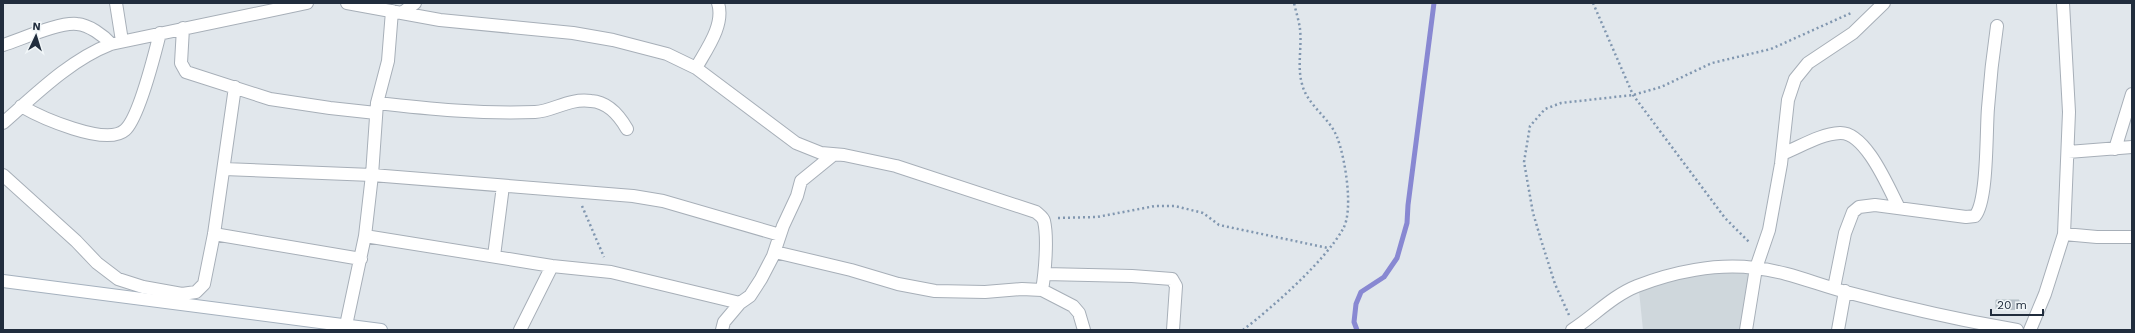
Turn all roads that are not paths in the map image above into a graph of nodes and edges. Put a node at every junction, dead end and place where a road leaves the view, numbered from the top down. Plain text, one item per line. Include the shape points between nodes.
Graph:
1 (116, 3) edge
2 (307, 3) edge
3 (347, 3) edge
4 (415, 3) edge
5 (718, 3) edge
6 (1884, 3) edge
7 (2063, 3) edge
8 (397, 12) junction
9 (1997, 26) dead end
10 (183, 28) junction
11 (160, 33) junction
12 (117, 42) junction
13 (3, 45) edge
14 (696, 68) junction
15 (235, 88) junction
16 (2132, 94) edge
17 (21, 106) junction
18 (377, 108) junction
19 (3, 123) edge
20 (627, 129) dead end
21 (2132, 147) edge
22 (2115, 149) junction
23 (2068, 152) junction
24 (833, 154) junction
25 (1782, 154) junction
26 (224, 169) junction
27 (3, 175) edge
28 (372, 175) junction
29 (503, 186) junction
30 (1899, 208) junction
31 (214, 234) junction
32 (2064, 234) junction
33 (780, 235) junction
34 (365, 236) junction
35 (2132, 237) edge
36 (775, 252) junction
37 (494, 256) junction
38 (362, 259) junction
39 (552, 266) junction
40 (1756, 268) junction
41 (1045, 274) junction
42 (3, 281) edge
43 (1042, 290) junction
44 (1839, 290) junction
45 (740, 303) junction
46 (1984, 327) edge
47 (346, 328) edge
48 (1574, 329) edge
49 (381, 330) edge
50 (520, 330) edge
51 (722, 330) edge
52 (1084, 330) edge
53 (1174, 330) edge
54 (1746, 330) edge
55 (1838, 330) edge
56 (2017, 330) edge
57 (2030, 330) edge

1 - 12 street
2 - 10 street
3 - 8 street
4 - 8 street
5 - 14 street via 719,17 714,34
6 - 25 street via 1853,33 1808,63 1795,79 1788,100
7 - 23 street via 2069,112
8 - 14 street via 440,20 573,33 613,40 667,54
8 - 18 street
9 - 30 street via 1979,212 1975,216 1966,217
10 - 11 street
10 - 15 street via 181,63 184,70 206,80
11 - 12 street
11 - 17 street via 143,94 130,124 121,133 113,135 76,130 41,117
12 - 13 street via 84,25 75,24
12 - 17 street via 89,54
14 - 24 street via 796,143 821,153
15 - 18 street via 287,103
15 - 26 street
16 - 22 street
17 - 19 street
18 - 20 street via 487,113 542,111 559,104 590,101 603,104 615,111
18 - 28 street
21 - 22 street
22 - 23 street
23 - 32 street
24 - 33 street via 801,181
24 - 41 street via 896,166 1036,212 1042,217 1044,226
25 - 30 street via 1820,138 1841,133 1853,137 1872,158
25 - 40 street via 1769,230
26 - 28 street
26 - 31 street
27 - 31 street via 98,263 118,279 143,287 182,294 196,292 204,284
28 - 29 street
28 - 34 street
29 - 33 street via 633,196 663,201
29 - 37 street
30 - 44 street via 1875,205 1859,207 1853,212 1845,233
31 - 38 street
32 - 35 street
32 - 57 street via 2045,294
33 - 36 street
34 - 37 street
34 - 38 street
36 - 43 street via 927,290 960,293 1022,288
36 - 45 street via 750,296
37 - 39 street
38 - 47 street
39 - 45 street via 611,272
39 - 50 street
40 - 44 street
40 - 48 street via 1700,270 1652,281 1620,293
40 - 54 street
41 - 43 street
41 - 53 street via 1172,279 1176,286
42 - 47 street
43 - 52 street via 1073,306 1079,313
44 - 46 street
44 - 55 street
45 - 51 street via 724,322
46 - 56 street
47 - 49 street

